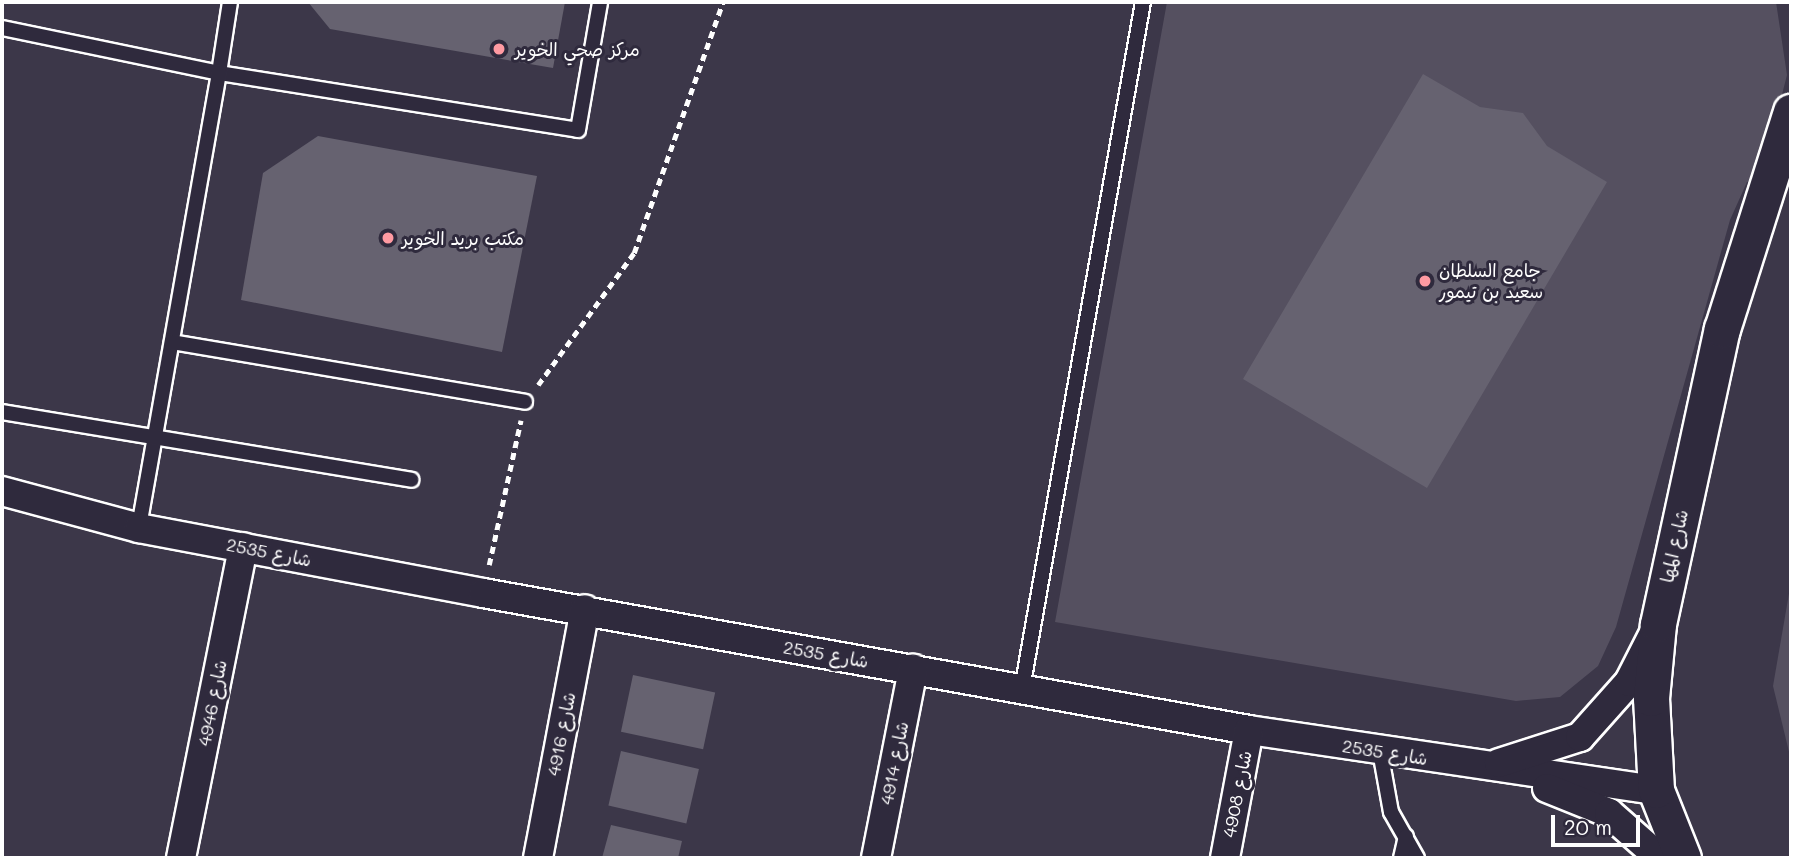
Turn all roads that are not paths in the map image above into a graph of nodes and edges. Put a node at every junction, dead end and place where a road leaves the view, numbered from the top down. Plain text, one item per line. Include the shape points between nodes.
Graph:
1 (230, 2) edge
2 (600, 2) edge
3 (1143, 2) edge
4 (2, 28) edge
5 (219, 73) junction
6 (1791, 112) edge
7 (1791, 184) edge
8 (1755, 238) junction
9 (172, 342) junction
10 (525, 402) road end
11 (2, 412) edge
12 (155, 439) junction
13 (411, 480) dead end
14 (2, 492) edge
15 (139, 528) junction
16 (243, 547) junction
17 (585, 609) junction
18 (1658, 624) junction
19 (913, 669) junction
20 (1022, 688) junction
21 (1249, 730) junction
22 (1380, 751) junction
23 (1480, 767) junction
24 (1656, 790) junction
25 (1406, 837) junction
26 (181, 858) edge
27 (538, 858) edge
28 (876, 858) edge
29 (1225, 858) edge
30 (1401, 858) edge
31 (1417, 858) edge
32 (1660, 858) edge
33 (1683, 858) edge

1 - 5 lane
2 - 5 lane via 578,130
3 - 20 lane
4 - 5 lane
5 - 9 lane
6 - 8 street, شارع المها
7 - 8 street, شارع المها
8 - 18 street, شارع المها via 1722,329
9 - 10 lane
9 - 12 lane
11 - 12 lane
12 - 13 lane
12 - 15 lane
14 - 15 street, 2535 شارع
15 - 16 street, 2535 شارع
16 - 17 street, 2535 شارع
16 - 26 street, 4946 شارع
17 - 19 street, 2535 شارع
17 - 27 street, 4916 شارع
18 - 23 street via 1629,682 1580,737
18 - 24 street, شارع المها via 1651,698
19 - 20 street, 2535 شارع
19 - 28 street, 4914 شارع
20 - 21 street, 2535 شارع
21 - 22 street, 2535 شارع
21 - 29 street, 4908 شارع
22 - 23 street, 2535 شارع
22 - 25 lane via 1391,812
23 - 24 street, 2535 شارع
23 - 32 street via 1581,799 1639,835
24 - 33 street, شارع المها
25 - 30 lane
25 - 31 lane

